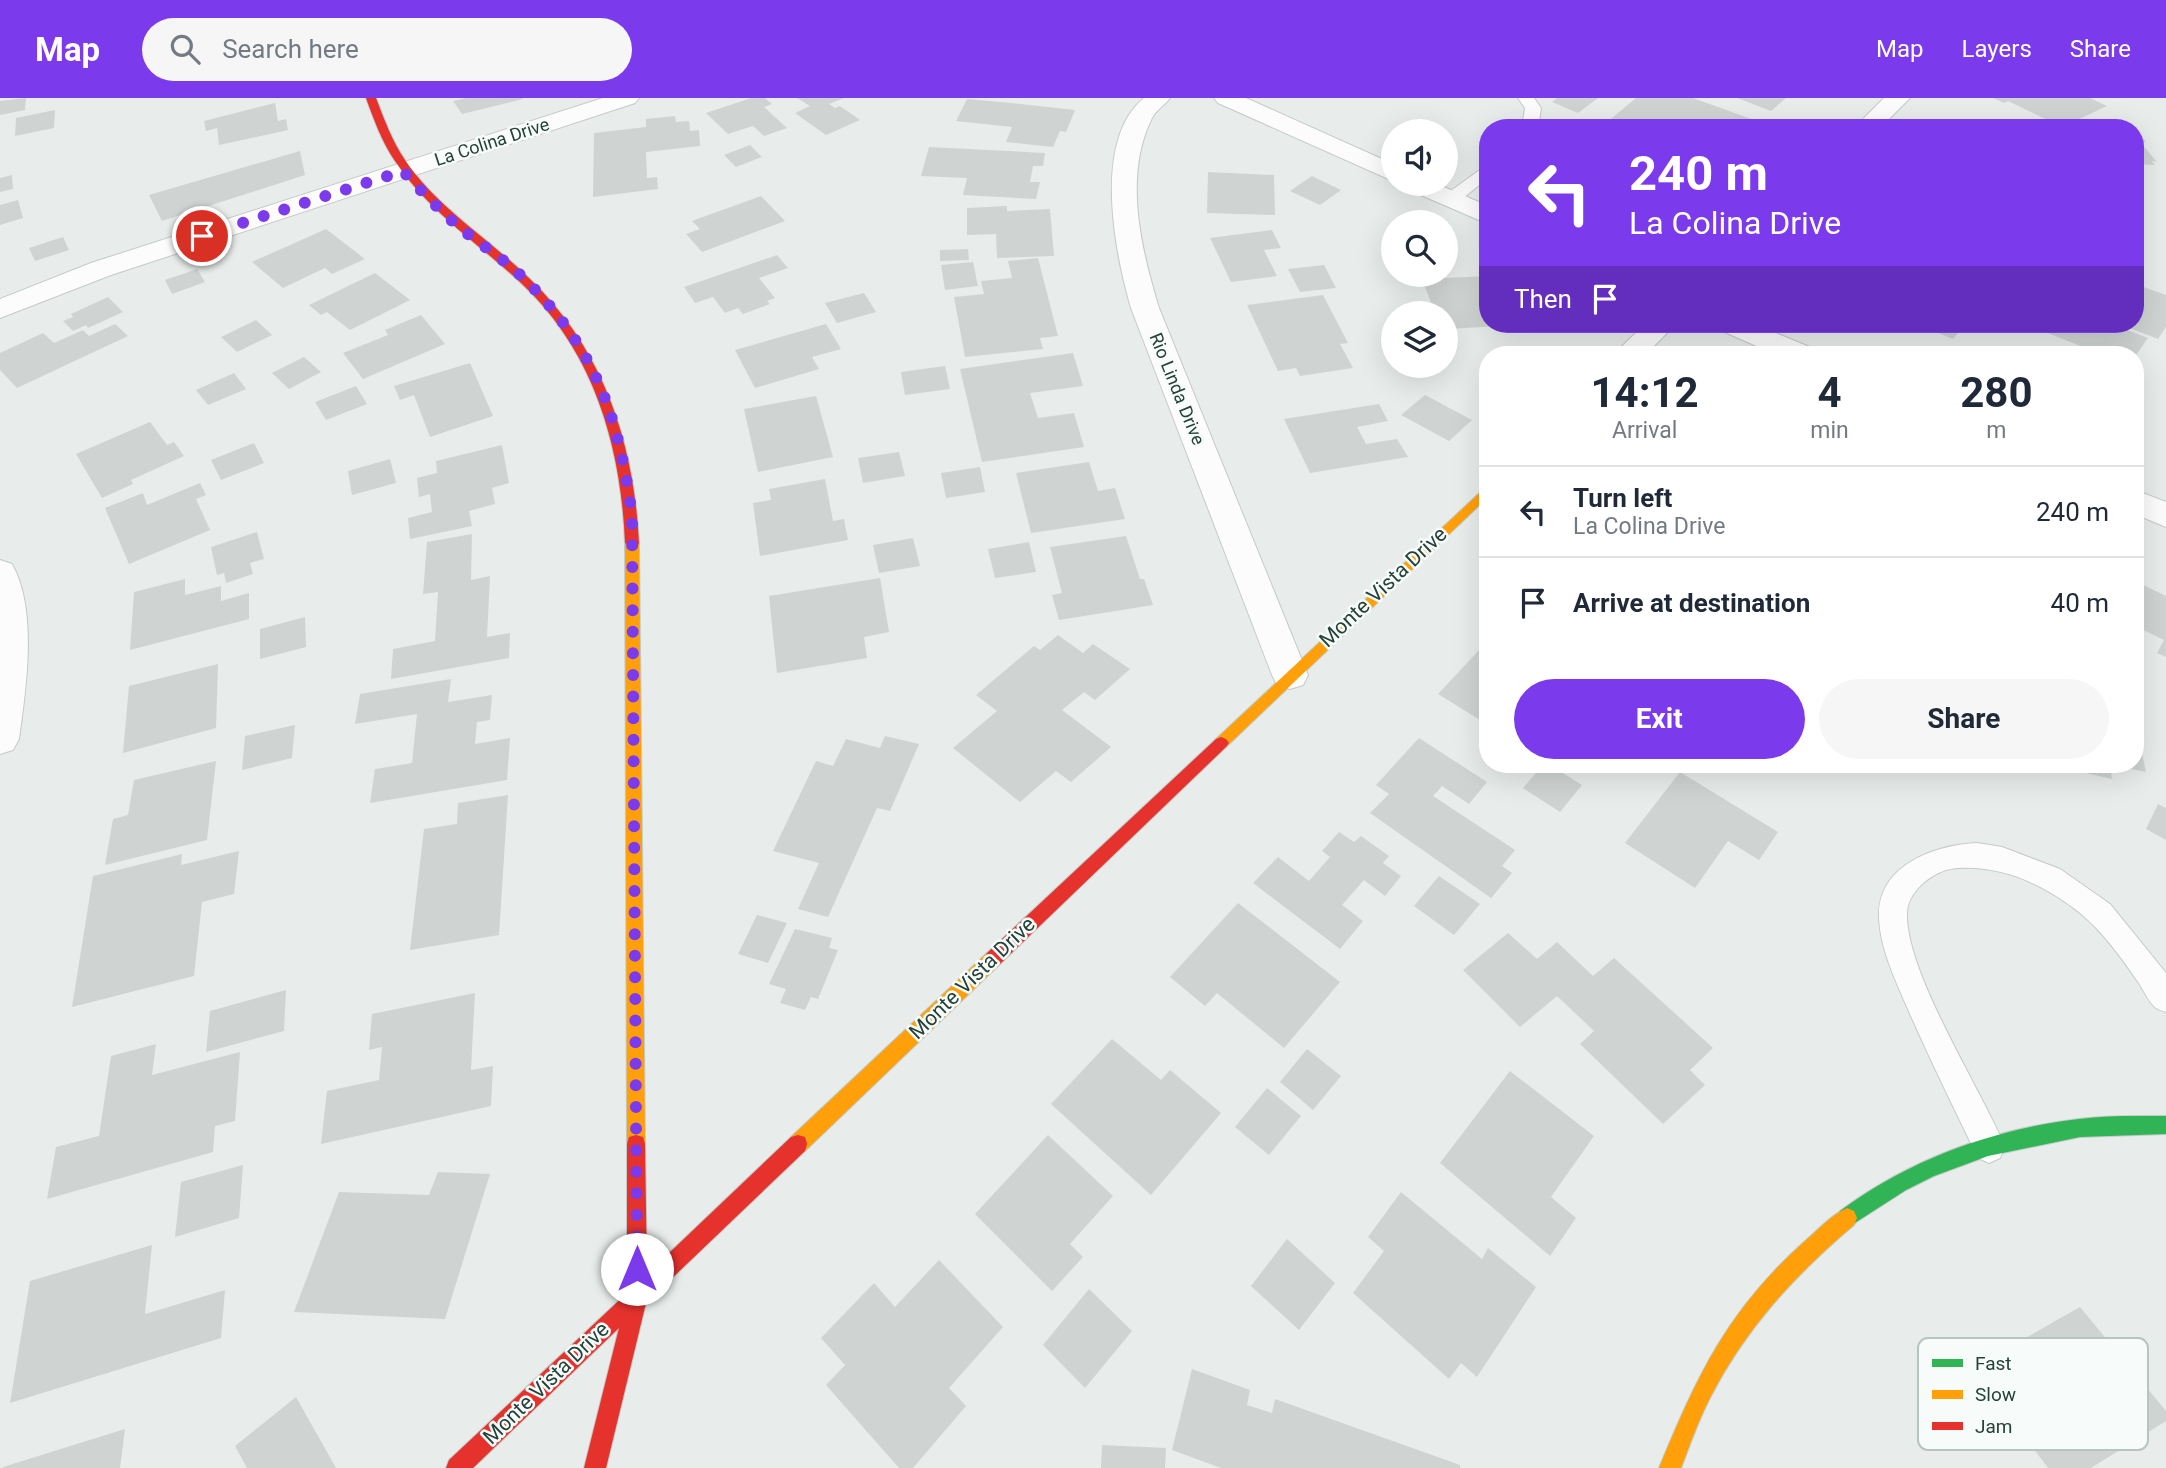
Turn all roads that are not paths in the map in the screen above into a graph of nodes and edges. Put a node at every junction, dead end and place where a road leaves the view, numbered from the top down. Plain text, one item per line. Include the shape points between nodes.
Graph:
1 (371, 98) edge
2 (627, 98) edge
3 (1158, 98) edge
4 (1226, 98) edge
5 (1898, 98) edge
6 (1876, 119) edge
7 (1381, 168) edge
8 (403, 171) junction
9 (1479, 176) edge
10 (1444, 196) edge
11 (1451, 199) junction
12 (1479, 212) edge
13 (0, 309) edge
14 (1651, 333) edge
15 (1751, 333) edge
16 (1638, 346) edge
17 (1781, 346) edge
18 (1479, 498) edge
19 (2144, 505) edge
20 (2166, 515) edge
21 (0, 573) edge
22 (1290, 676) junction
23 (0, 739) edge
24 (2166, 998) edge
25 (2166, 1125) edge
26 (1989, 1147) junction
27 (637, 1297) junction
28 (457, 1468) edge
29 (594, 1468) edge
30 (1670, 1468) edge

1 - 8 street via 384,138
2 - 8 street, La Colina Drive
3 - 22 street, Rio Linda Drive via 1142,113 1125,180 1124,217 1131,264
4 - 7 street
5 - 6 street
8 - 13 street, La Colina Drive via 101,269
8 - 27 street via 433,205 514,269 552,308 584,353 608,404 623,452 632,516
9 - 11 lane
10 - 11 street
11 - 12 street
14 - 16 street
15 - 17 street
18 - 22 street, Monte Vista Drive
19 - 20 street
21 - 23 street via 8,604 10,672
22 - 27 street, Monte Vista Drive
24 - 26 lane via 2145,966 2090,904 2041,875 1996,857 1961,852 1926,862 1902,886 1893,915 1903,959
25 - 26 street via 2125,1123 2035,1133
26 - 30 street via 1942,1161 1858,1207 1791,1262 1733,1334 1680,1436
27 - 28 street, Monte Vista Drive
27 - 29 street

